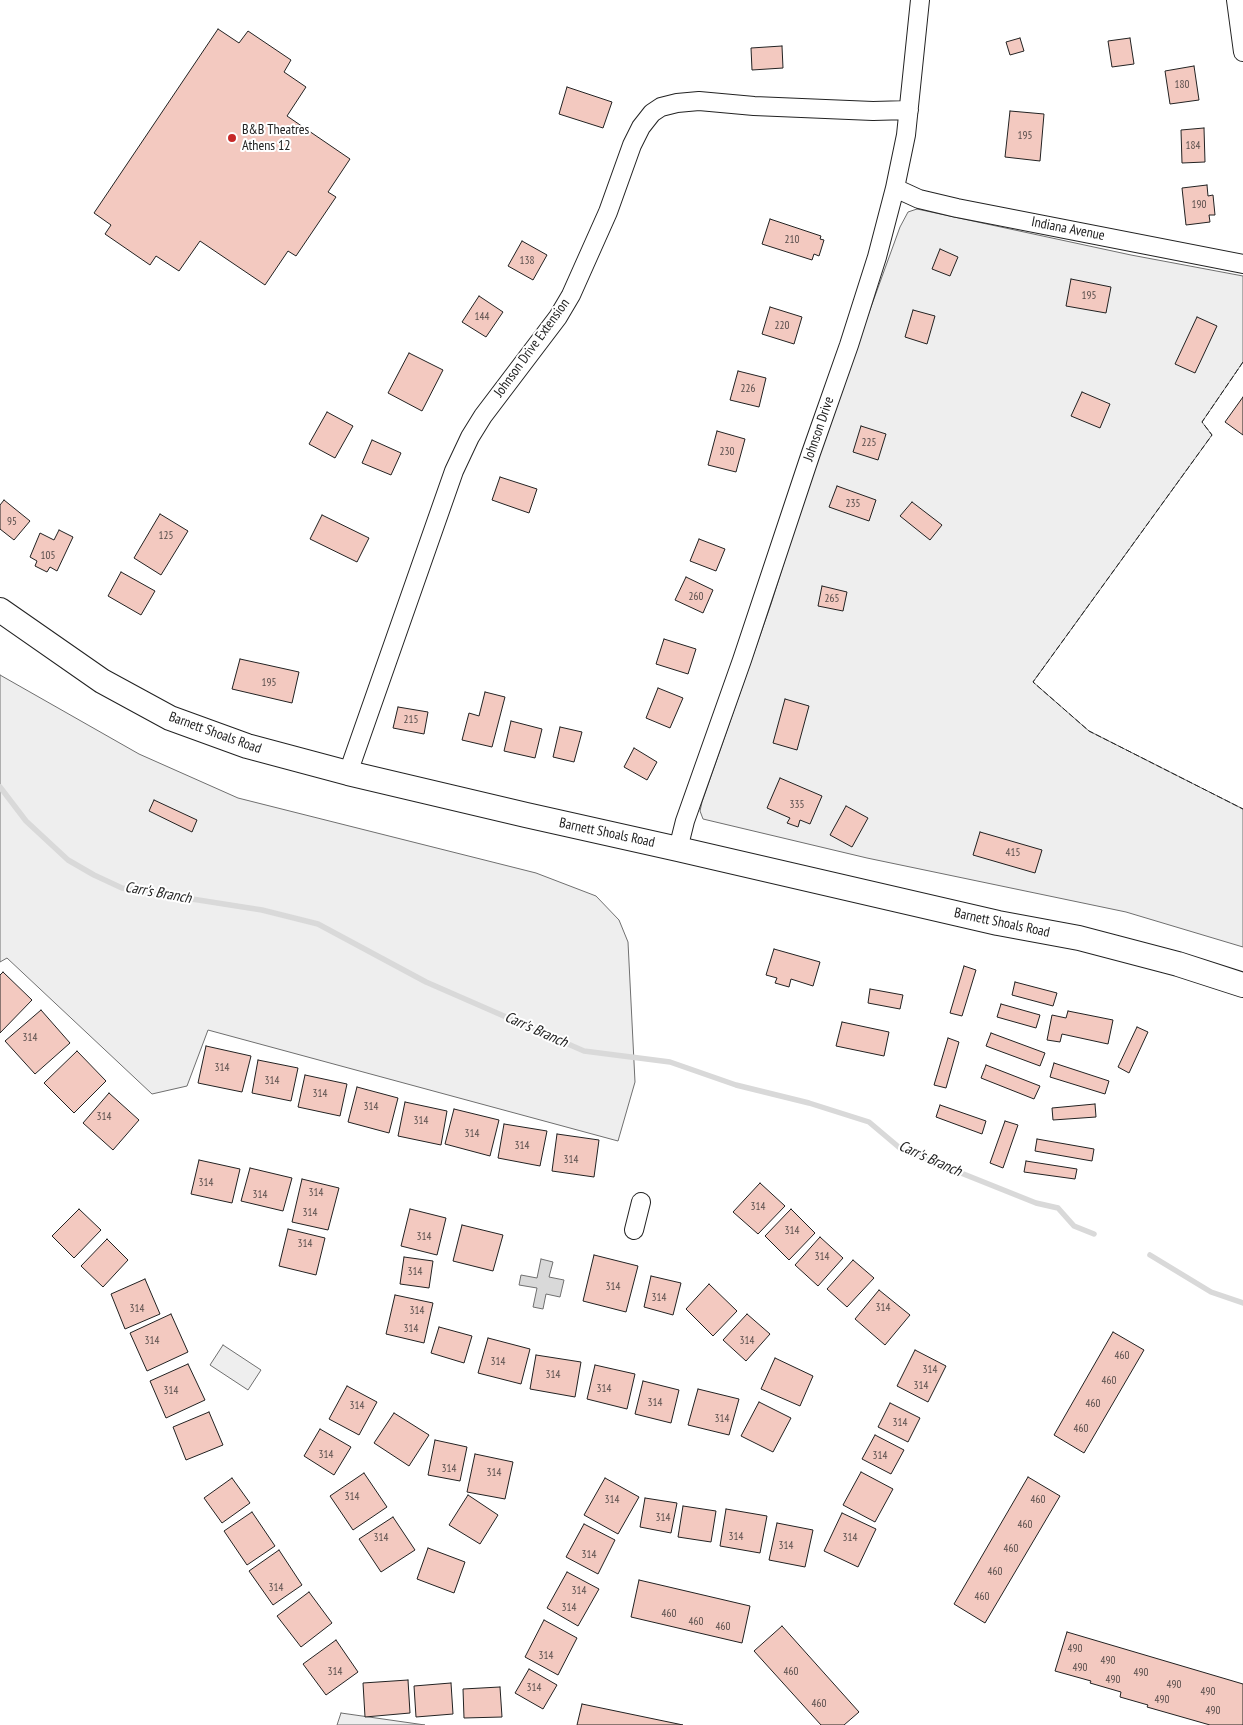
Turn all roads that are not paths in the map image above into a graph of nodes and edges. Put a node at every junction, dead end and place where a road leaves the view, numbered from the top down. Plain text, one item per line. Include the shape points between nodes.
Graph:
1 (920, 0) edge
2 (1236, 0) edge
3 (1243, 52) edge
4 (909, 110) junction
5 (895, 188) junction
6 (1243, 264) edge
7 (0, 610) edge
8 (348, 773) junction
9 (678, 848) junction
10 (1243, 985) edge
11 (641, 1202) dead end
12 (634, 1230) dead end

1 - 4 street, Johnson Drive
2 - 3 street
4 - 5 street, Johnson Drive
4 - 8 street, Johnson Drive Extension via 699,101 661,107 652,113 632,145 608,212 571,295 483,416 458,462
5 - 6 street, Indiana Avenue via 919,199 957,208
5 - 9 street, Johnson Drive via 849,344
7 - 8 main road, Barnett Shoals Road via 102,681 170,718 246,746
8 - 9 main road, Barnett Shoals Road
9 - 10 main road, Barnett Shoals Road via 998,923 1079,938
11 - 12 street

